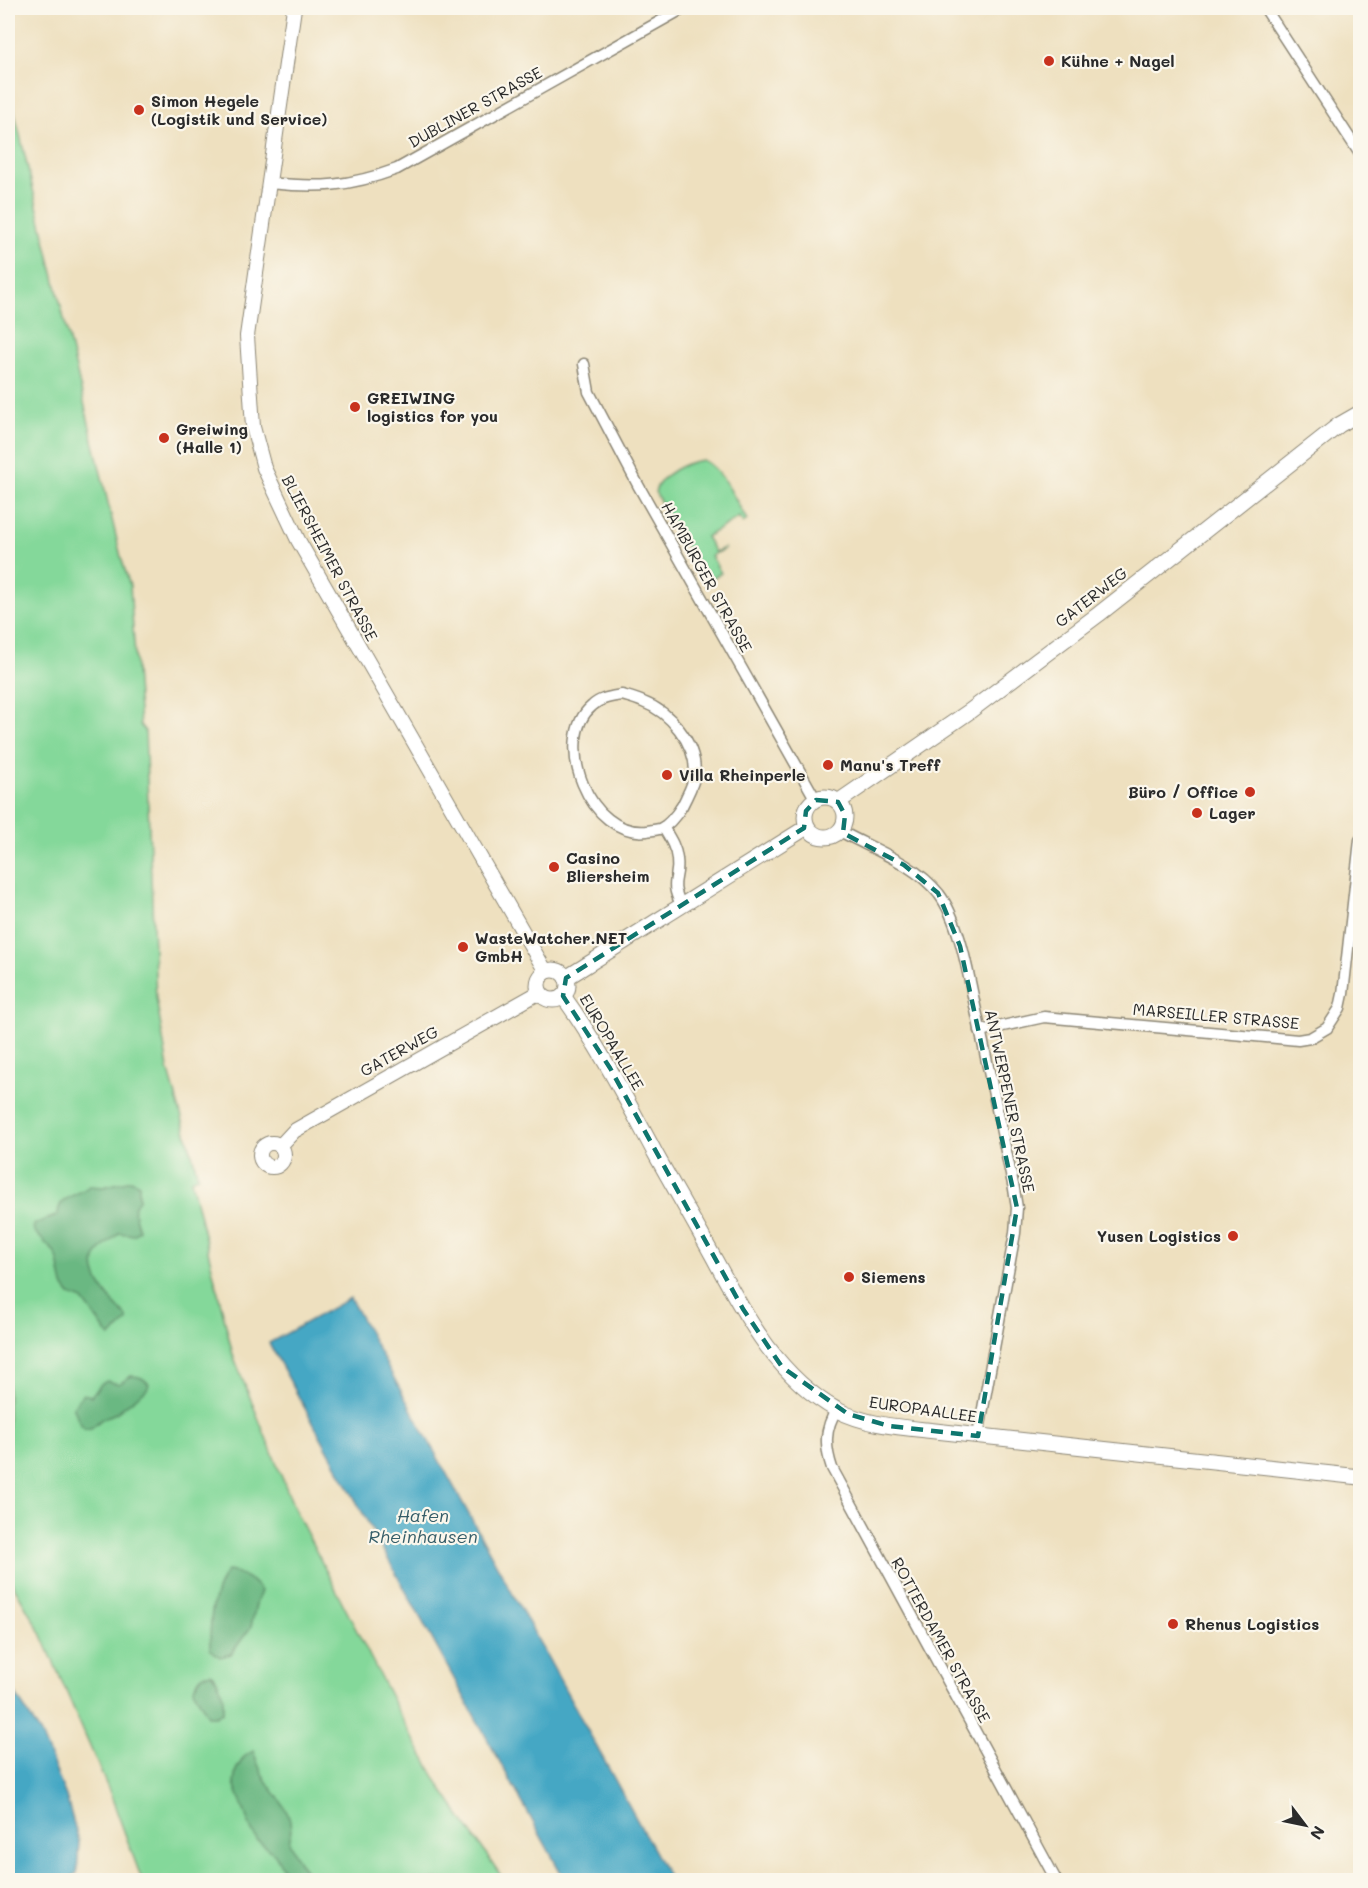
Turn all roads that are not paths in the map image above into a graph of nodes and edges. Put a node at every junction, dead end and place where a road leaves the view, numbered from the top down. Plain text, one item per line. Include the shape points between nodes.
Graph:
1 (294, 8) edge
2 (684, 8) edge
3 (1265, 8) edge
4 (1360, 154) edge
5 (268, 183) junction
6 (584, 364) dead end
7 (1360, 413) edge
8 (816, 800) junction
9 (838, 802) junction
10 (807, 826) junction
11 (663, 827) junction
12 (840, 831) junction
13 (1360, 840) edge
14 (682, 906) junction
15 (546, 972) junction
16 (566, 978) junction
17 (540, 992) junction
18 (563, 996) junction
19 (980, 1031) junction
20 (280, 1146) dead end
21 (837, 1409) junction
22 (978, 1436) junction
23 (1360, 1477) edge
24 (1056, 1881) edge

1 - 5 street, BLIERSHEIMER STRASSE
2 - 5 street, DUBLINER STRASSE via 397,169 335,186
3 - 4 street
5 - 15 street, BLIERSHEIMER STRASSE via 247,336 253,427 264,468 298,540
6 - 8 street, HAMBURGER STRASSE via 589,392 633,475
7 - 9 main road, GATERWEG via 1339,425 979,705
8 - 9 main road
8 - 10 main road via 806,811
9 - 12 main road via 845,816
10 - 12 main road via 817,836 833,836
10 - 14 main road
11 - 11 street via 641,831 608,820 589,798 581,780 576,758 581,720 592,706 606,698 622,695 661,712 677,727 691,753 695,772 690,791 683,806
11 - 14 street via 675,848 678,861 674,887
12 - 19 street, ANTWERPENER STRASSE via 904,865 924,879 945,903 952,916
13 - 19 street, MARSEILLER STRASSE via 1344,994 1334,1020 1317,1034 1298,1040 1044,1017
14 - 16 main road
15 - 16 main road via 558,971
15 - 17 main road via 538,983
16 - 18 main road via 568,987
17 - 18 main road via 552,1000
17 - 20 street, GATERWEG via 294,1131
18 - 21 main road, EUROPAALLEE via 610,1068 769,1351 800,1383
19 - 22 street, ANTWERPENER STRASSE via 1017,1208
21 - 22 main road, EUROPAALLEE via 889,1426
21 - 24 street, ROTTERDAMER STRASSE via 828,1425 826,1449 837,1479
22 - 23 main road, EUROPAALLEE

